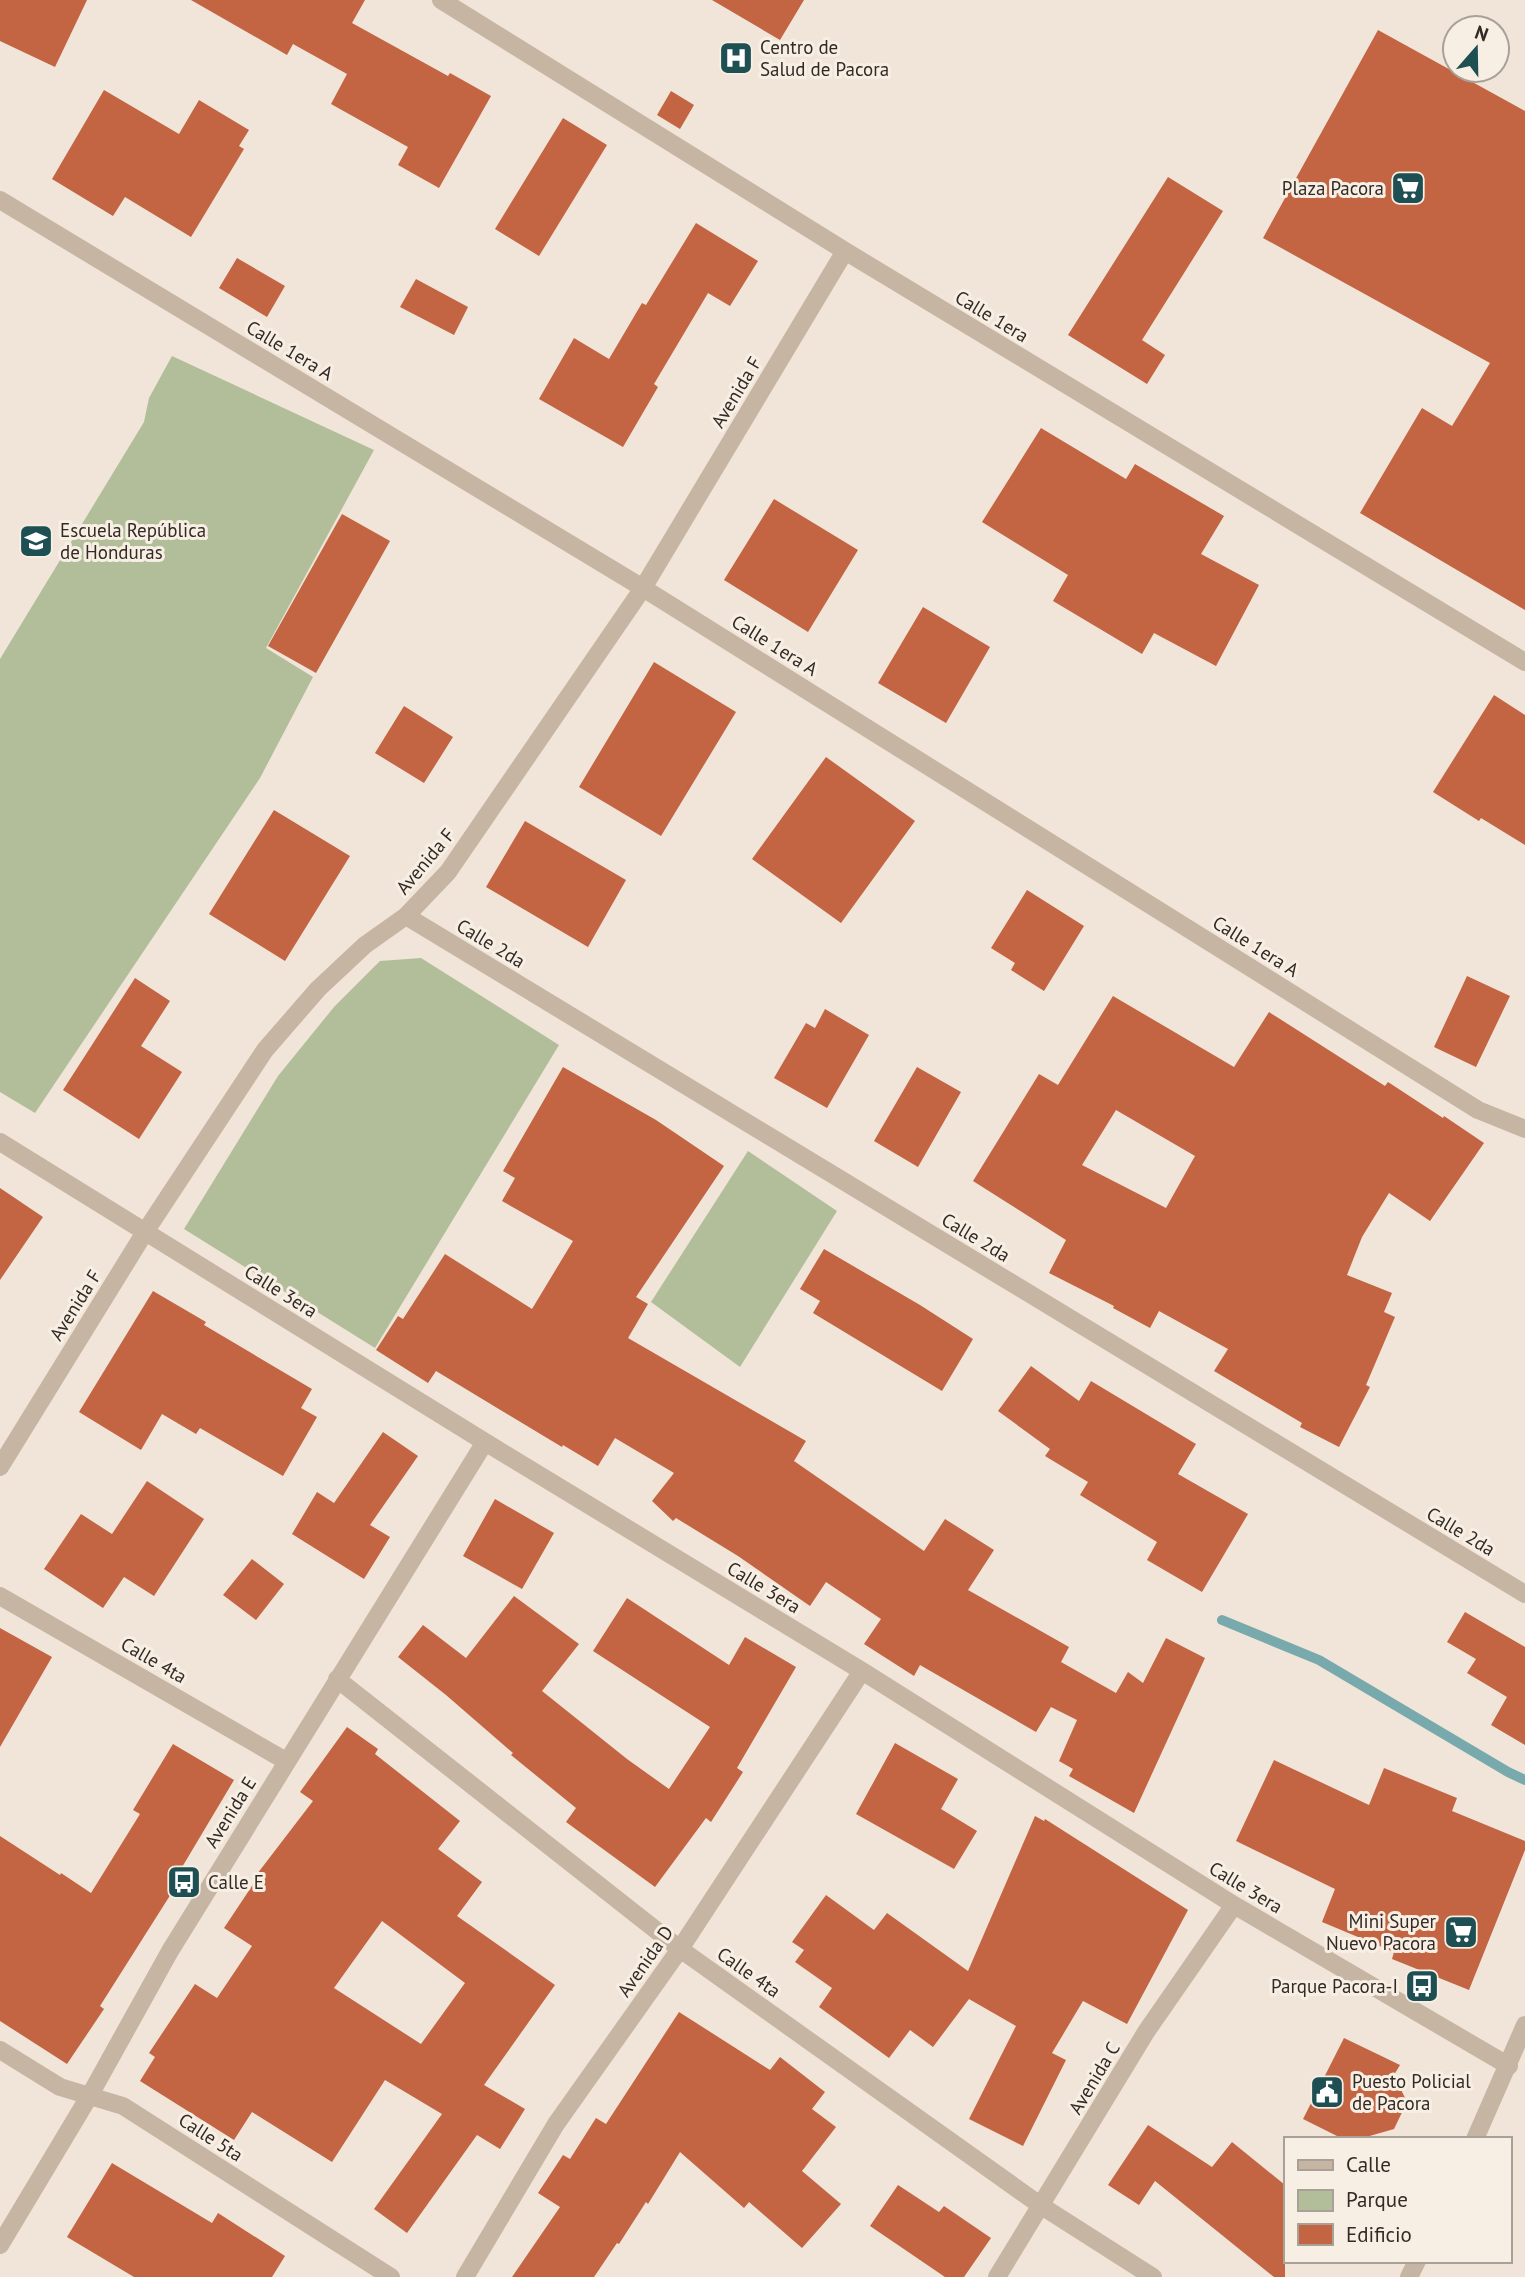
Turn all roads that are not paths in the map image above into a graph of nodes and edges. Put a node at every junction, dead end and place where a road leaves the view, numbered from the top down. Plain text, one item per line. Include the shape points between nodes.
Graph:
1 (442, 0) edge
2 (0, 200) edge
3 (845, 251) junction
4 (643, 587) junction
5 (1525, 662) edge
6 (406, 916) junction
7 (1525, 1129) edge
8 (0, 1142) edge
9 (145, 1232) junction
10 (485, 1443) junction
11 (0, 1466) edge
12 (1525, 1594) edge
13 (0, 1596) edge
14 (862, 1671) junction
15 (337, 1679) junction
16 (286, 1761) junction
17 (1234, 1905) junction
18 (680, 1949) junction
19 (1525, 2025) edge
20 (0, 2050) edge
21 (1509, 2066) junction
22 (90, 2095) junction
23 (1476, 2137) edge
24 (1040, 2205) junction
25 (0, 2245) edge
26 (391, 2277) edge
27 (465, 2277) edge
28 (997, 2277) edge
29 (1153, 2277) edge

1 - 3 street, Calle 1era
2 - 4 street, Calle 1era A
3 - 4 street, Avenida F
3 - 5 street, Calle 1era
4 - 6 street, Avenida F via 448,873
4 - 7 street, Calle 1era A via 1478,1110
6 - 9 street, Avenida F via 365,945 318,989 265,1050
6 - 12 street, Calle 2da
8 - 9 street, Calle 3era
9 - 10 street, Calle 3era
9 - 11 street, Avenida F
10 - 14 street, Calle 3era
10 - 15 street, Avenida E
13 - 16 street, Calle 4ta
14 - 17 street, Calle 3era
14 - 18 street, Avenida D
15 - 16 street, Avenida E
15 - 18 street, Calle 4ta
16 - 22 street, Avenida E via 170,1951
17 - 21 street, Calle 3era
17 - 24 street, Avenida C via 1146,2032
18 - 24 street, Calle 4ta
18 - 27 street, Avenida D via 556,2124
19 - 21 street
20 - 22 street, Calle 5ta via 60,2087
21 - 23 street
22 - 25 street, Avenida E
22 - 26 street, Calle 5ta via 123,2106
24 - 28 street, Avenida C
24 - 29 street, Calle 4ta

